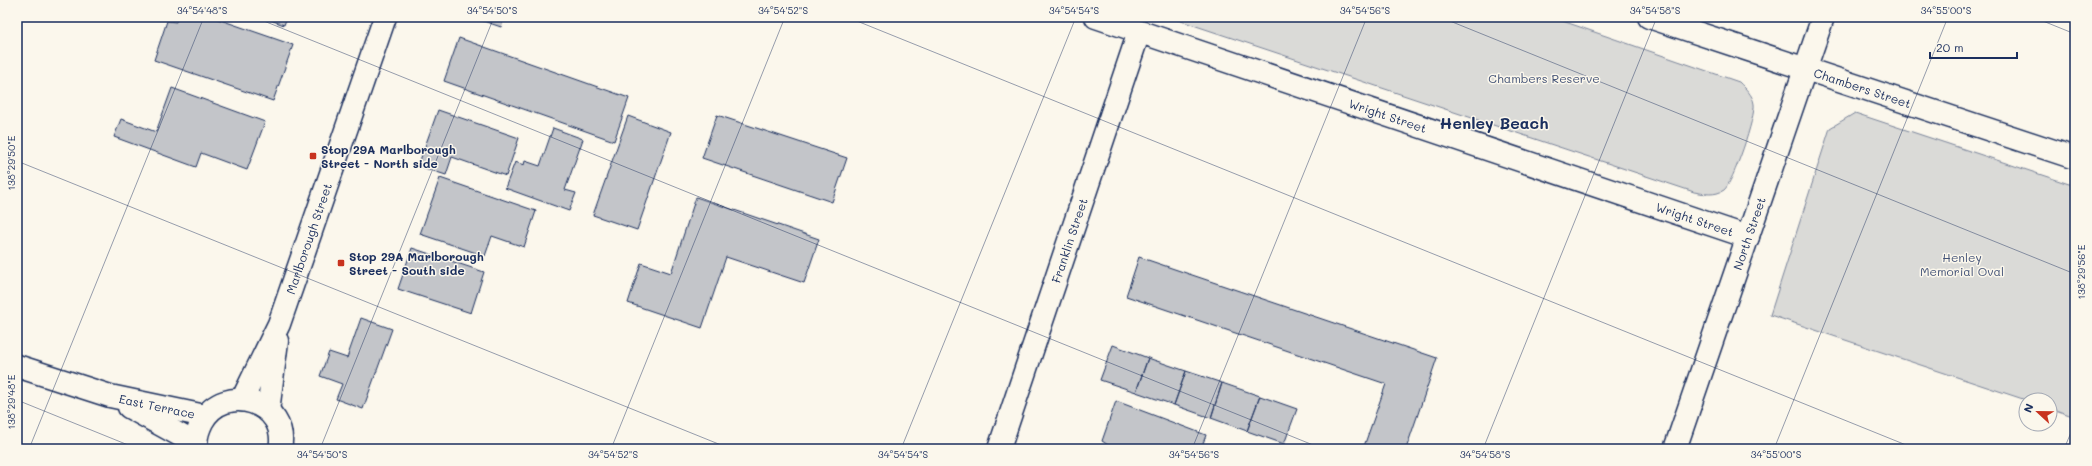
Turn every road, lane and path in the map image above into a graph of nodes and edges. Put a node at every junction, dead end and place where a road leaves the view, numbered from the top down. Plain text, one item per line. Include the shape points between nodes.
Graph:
1 (385, 17) edge
2 (1096, 17) edge
3 (1649, 17) edge
4 (1823, 17) edge
5 (1139, 32) junction
6 (1805, 69) junction
7 (2075, 158) edge
8 (1748, 237) junction
9 (279, 324) junction
10 (17, 366) edge
11 (110, 396) junction
12 (242, 400) junction
13 (268, 411) junction
14 (205, 416) junction
15 (286, 446) edge
16 (197, 447) edge
17 (999, 449) edge
18 (1675, 449) edge

1 - 9 street, Marlborough Street
2 - 5 street, Wright Street
3 - 6 street, Chambers Street
4 - 6 street, North Street
5 - 8 street, Wright Street
5 - 17 street, Franklin Street
6 - 7 street, Chambers Street
6 - 8 street, North Street
8 - 18 street, North Street
9 - 12 street, Marlborough Street
9 - 13 street, Marlborough Street
10 - 11 street, East Terrace
11 - 14 street, East Terrace
11 - 16 street, East Terrace
12 - 13 street via 253,401
12 - 14 street via 223,402
13 - 15 street via 273,416
14 - 16 street via 199,428

